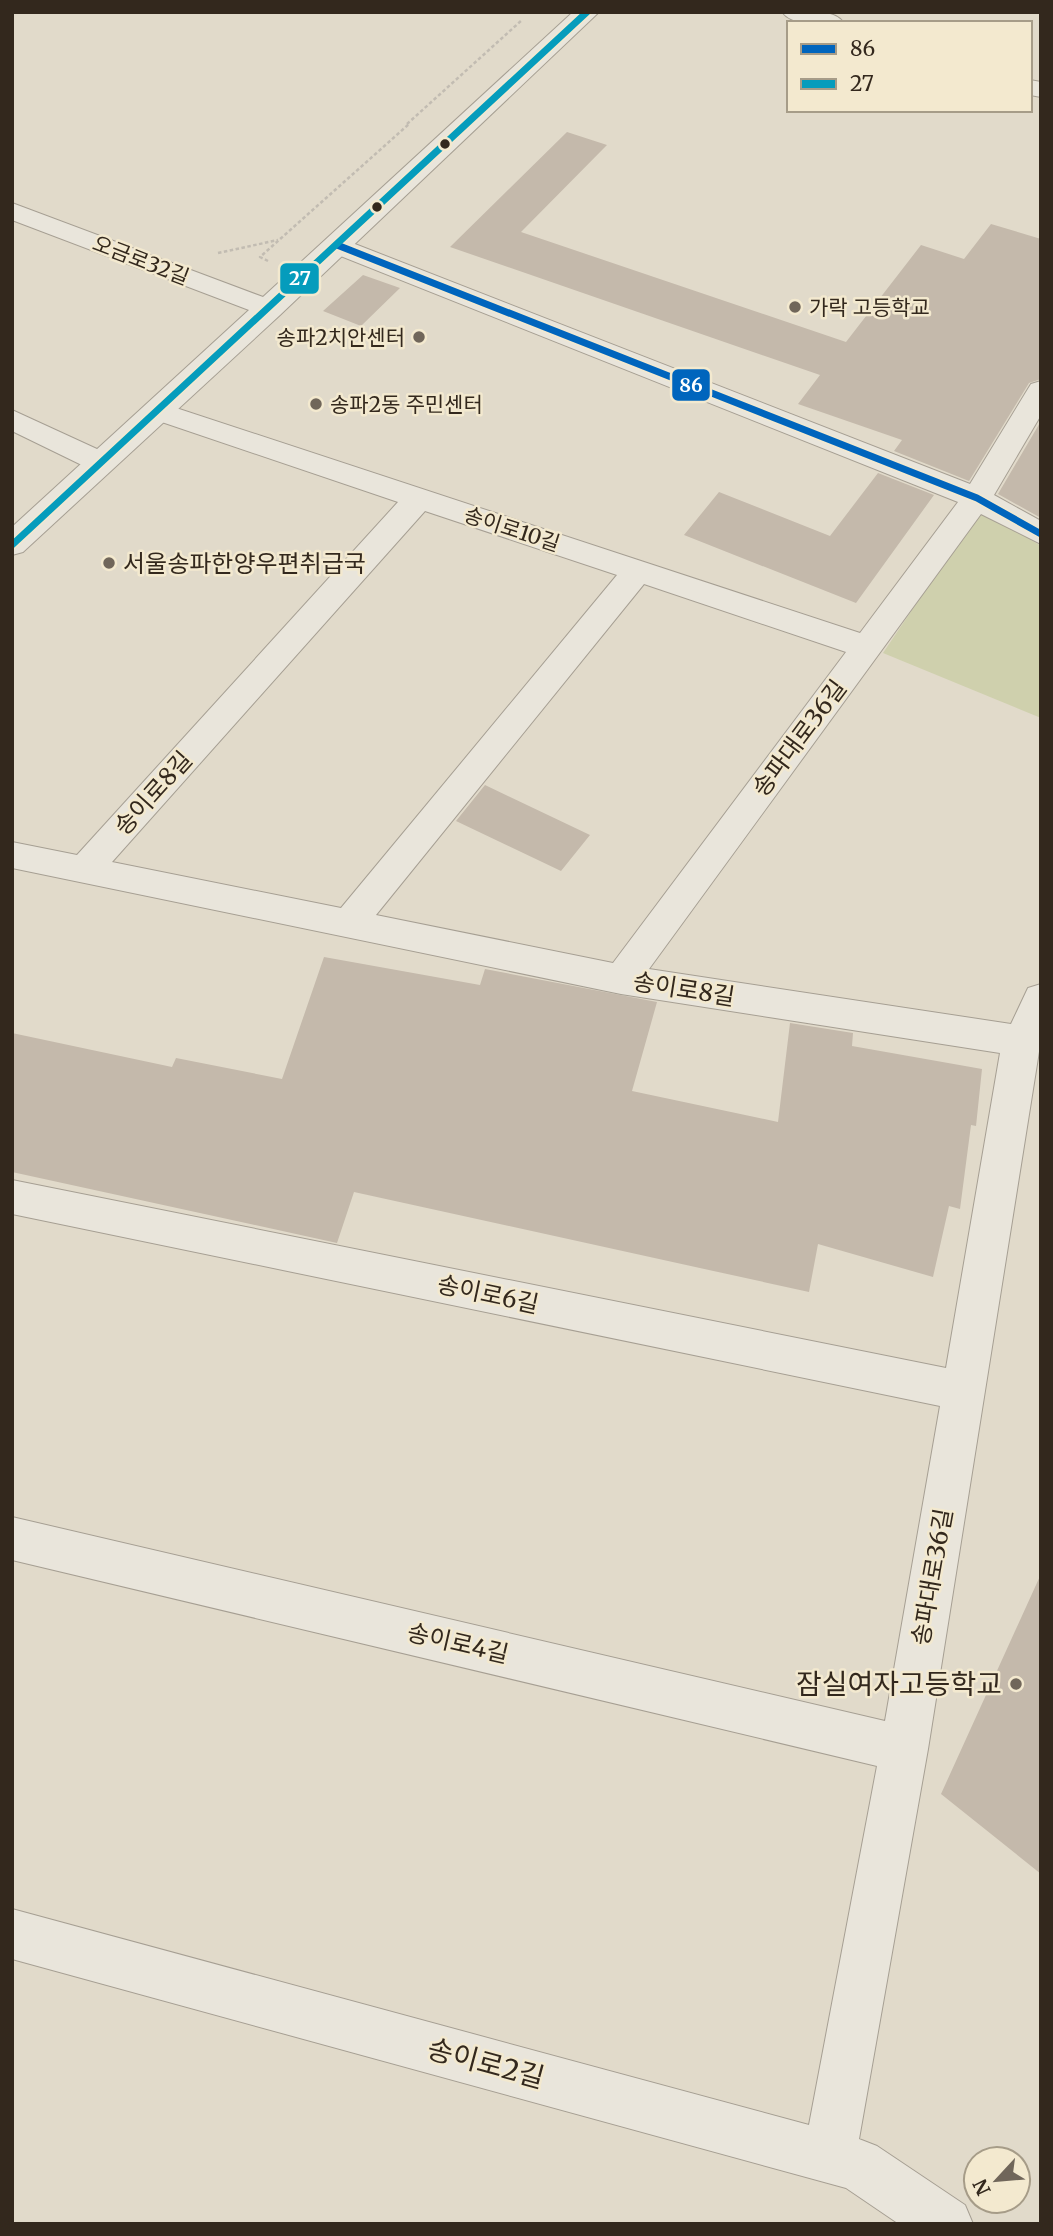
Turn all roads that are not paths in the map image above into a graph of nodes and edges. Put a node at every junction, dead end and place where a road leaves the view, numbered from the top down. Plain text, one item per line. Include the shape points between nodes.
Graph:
1 (587, 12) edge
2 (794, 12) edge
3 (833, 19) edge
4 (12, 211) edge
5 (337, 245) junction
6 (270, 309) junction
7 (1041, 390) edge
8 (157, 411) junction
9 (12, 419) edge
10 (100, 462) junction
11 (419, 498) junction
12 (977, 498) junction
13 (1041, 534) edge
14 (12, 545) edge
15 (638, 570) junction
16 (867, 647) junction
17 (12, 855) edge
18 (84, 870) junction
19 (349, 923) junction
20 (621, 979) junction
21 (1041, 999) edge
22 (1021, 1041) junction
23 (12, 1197) edge
24 (964, 1391) junction
25 (12, 1538) edge
26 (904, 1749) junction
27 (12, 1934) edge
28 (830, 2157) junction
29 (946, 2224) edge

1 - 5 street
2 - 3 street
4 - 6 street, 오금로32길
5 - 6 street
5 - 12 street
6 - 8 street
7 - 12 street, 송파대로36길
8 - 10 street
8 - 11 street, 송이로10길
9 - 10 street
10 - 14 street
11 - 15 street, 송이로10길
11 - 18 street, 송이로8길
12 - 13 street
12 - 16 street, 송파대로36길
15 - 16 street, 송이로10길
15 - 19 street
16 - 20 street, 송파대로36길
17 - 18 street, 송이로8길
18 - 19 street, 송이로8길
19 - 20 street, 송이로8길
20 - 22 street, 송이로8길
21 - 22 street, 송파대로36길
22 - 24 street, 송파대로36길
23 - 24 street, 송이로6길
24 - 26 street, 송파대로36길
25 - 26 street, 송이로4길
26 - 28 street, 송파대로36길
27 - 28 street, 송이로2길
28 - 29 street, 송이로2길 via 858,2165

